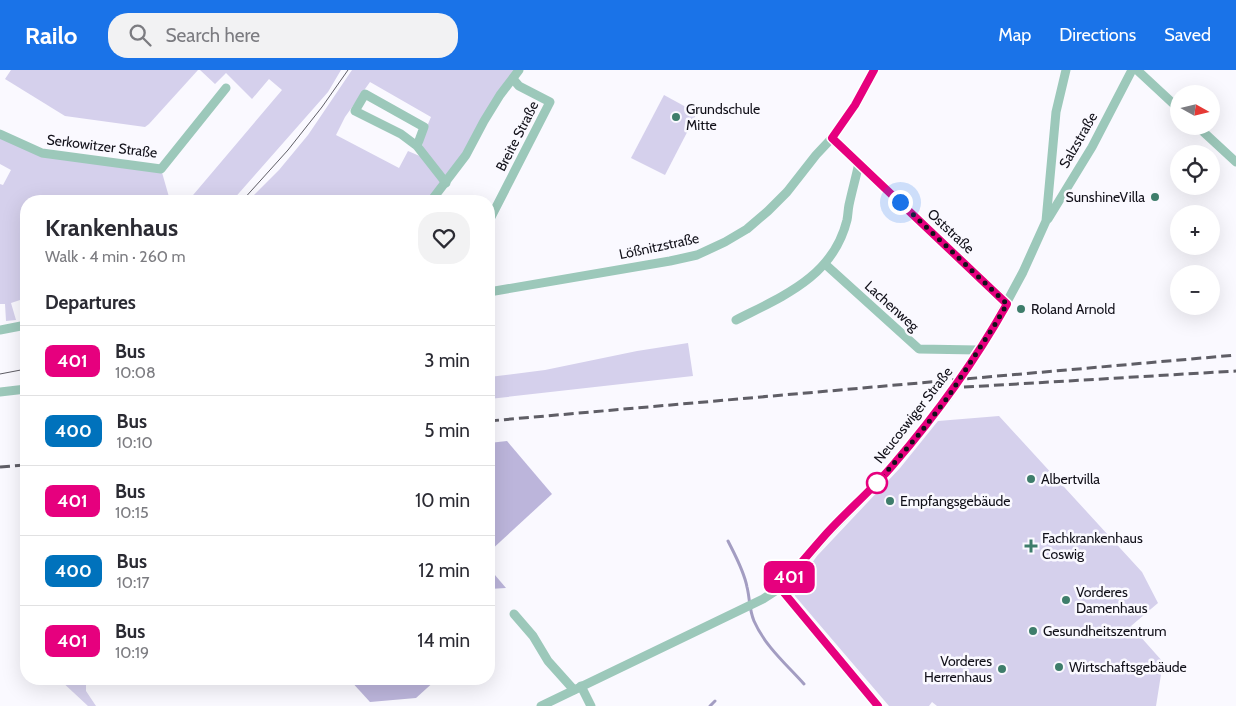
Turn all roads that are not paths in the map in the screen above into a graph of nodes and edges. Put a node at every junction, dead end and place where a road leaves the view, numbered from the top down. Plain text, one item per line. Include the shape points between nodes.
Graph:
1 (519, 70) edge
2 (874, 70) edge
3 (1066, 70) edge
4 (1132, 70) edge
5 (1137, 70) edge
6 (513, 79) junction
7 (226, 88) dead end
8 (1170, 101) edge
9 (0, 134) edge
10 (1207, 135) edge
11 (832, 138) junction
12 (417, 146) junction
13 (1236, 162) edge
14 (859, 163) junction
15 (446, 183) junction
16 (436, 195) edge
17 (495, 209) edge
18 (1046, 222) junction
19 (825, 264) junction
20 (495, 291) edge
21 (1007, 304) junction
22 (736, 320) dead end
23 (20, 326) edge
24 (0, 330) edge
25 (978, 350) junction
26 (20, 390) edge
27 (0, 392) edge
28 (780, 588) junction
29 (514, 614) dead end
30 (577, 688) junction
31 (541, 706) edge
32 (591, 706) edge
33 (878, 706) edge

1 - 6 street
2 - 11 street, Lößnitzstraße
3 - 18 street, Neucoswiger Straße via 1056,112
4 - 18 street, Salzstraße via 1092,147
5 - 8 street
6 - 15 street
6 - 17 street, Breite Straße via 519,86 550,102
7 - 9 street, Serkowitzer Straße via 160,169 42,153
10 - 13 street
11 - 14 street, Oststraße
11 - 20 street, Lößnitzstraße via 768,211 747,229 697,255
12 - 12 street via 401,134 354,111 365,94 424,127
12 - 15 street
14 - 19 street via 847,221
14 - 21 street, Oststraße
15 - 16 street
18 - 21 street, Neucoswiger Straße
19 - 22 street via 809,280
19 - 25 street, Lachenweg via 919,349
21 - 25 street, Neucoswiger Straße
23 - 24 street
25 - 28 street, Neucoswiger Straße via 948,397 892,467
26 - 27 street
28 - 30 street, Neucoswiger Straße via 764,600
28 - 33 street
29 - 30 street via 548,661
30 - 31 street, Neucoswiger Straße
30 - 32 street

